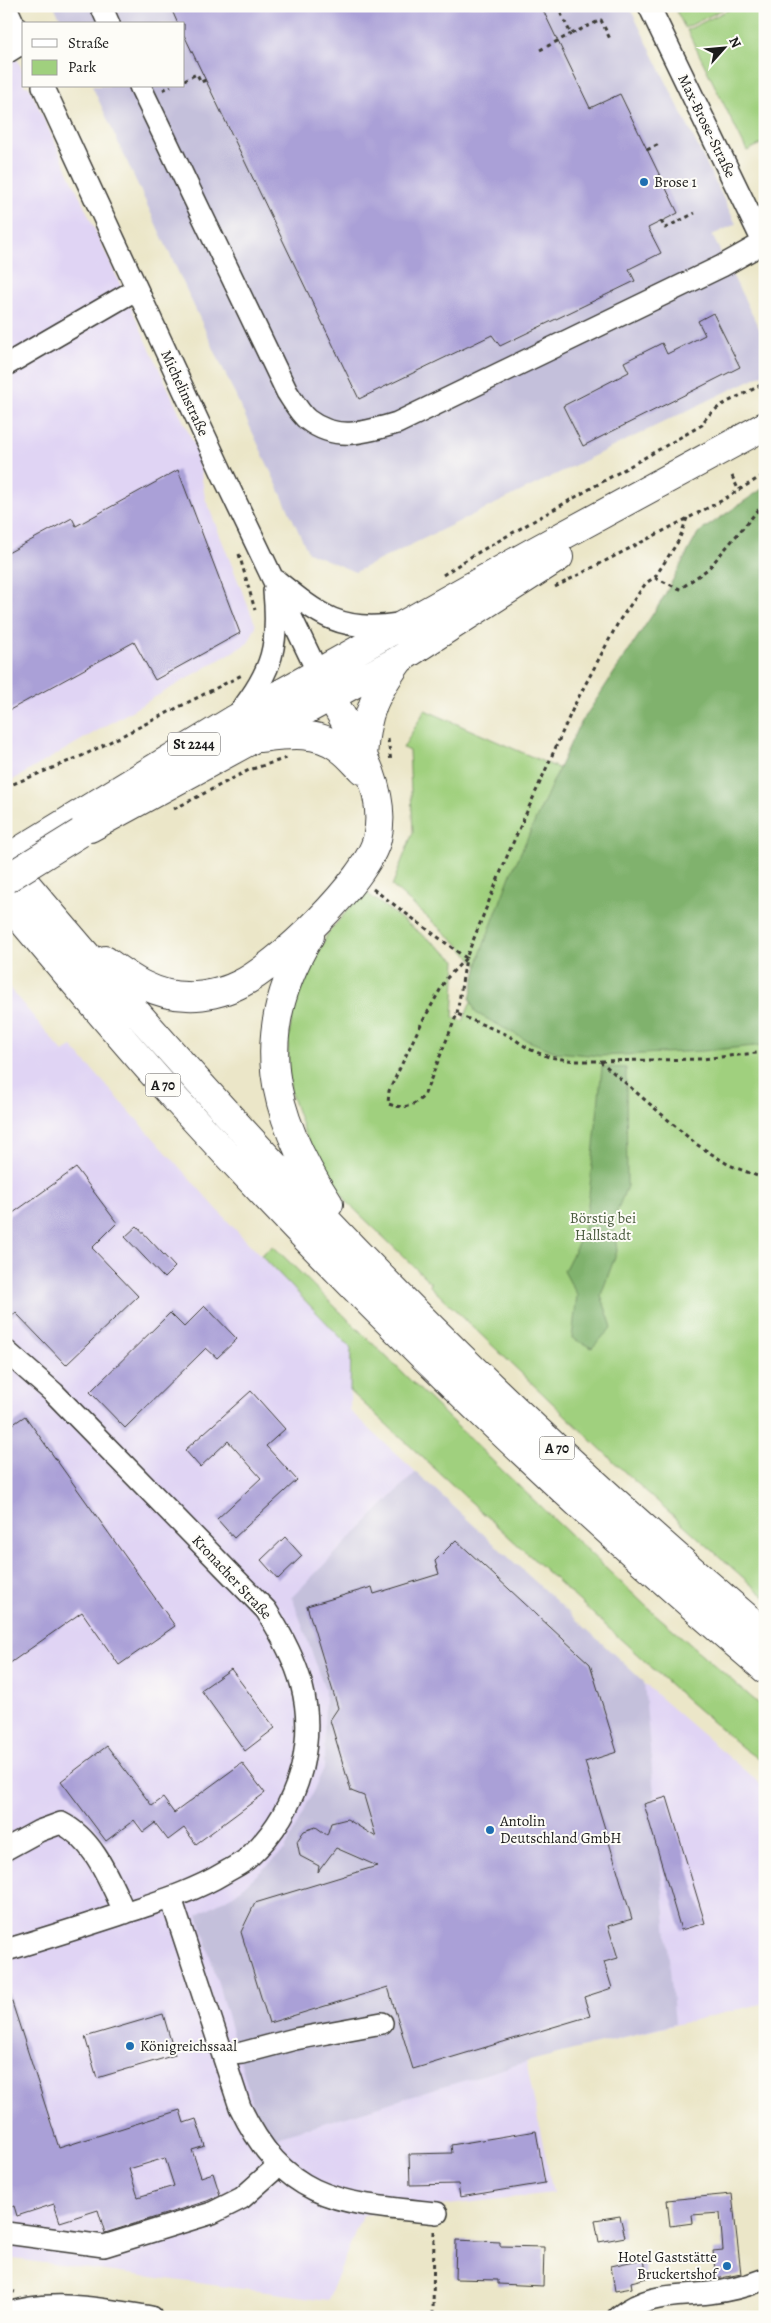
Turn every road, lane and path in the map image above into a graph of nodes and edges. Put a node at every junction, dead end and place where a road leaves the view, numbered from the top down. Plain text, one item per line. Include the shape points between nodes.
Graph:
1 (101, 6) edge
2 (557, 6) edge
3 (649, 6) edge
4 (6, 7) edge
5 (108, 22) edge
6 (571, 34) junction
7 (610, 39) dead end
8 (18, 47) edge
9 (540, 50) dead end
10 (185, 80) edge
11 (206, 80) dead end
12 (44, 88) edge
13 (141, 88) edge
14 (661, 143) dead end
15 (647, 150) dead end
16 (695, 212) dead end
17 (661, 222) dead end
18 (764, 245) edge
19 (137, 289) junction
20 (6, 364) edge
21 (765, 382) edge
22 (765, 426) edge
23 (765, 442) edge
24 (765, 474) edge
25 (732, 476) dead end
26 (738, 491) junction
27 (765, 502) edge
28 (687, 518) junction
29 (238, 552) dead end
30 (655, 577) junction
31 (272, 578) junction
32 (436, 581) dead end
33 (548, 592) dead end
34 (256, 613) dead end
35 (408, 623) junction
36 (400, 659) junction
37 (318, 672) junction
38 (246, 673) dead end
39 (331, 697) junction
40 (234, 719) junction
41 (259, 738) junction
42 (367, 766) junction
43 (6, 787) edge
44 (76, 826) junction
45 (6, 860) edge
46 (6, 879) edge
47 (378, 894) dead end
48 (6, 902) edge
49 (49, 911) junction
50 (322, 918) junction
51 (466, 958) junction
52 (457, 1014) junction
53 (765, 1052) edge
54 (600, 1061) junction
55 (765, 1179) edge
56 (368, 1264) junction
57 (6, 1351) edge
58 (765, 1633) edge
59 (765, 1669) edge
60 (6, 1850) edge
61 (171, 1898) junction
62 (125, 1913) junction
63 (6, 1950) edge
64 (382, 2023) dead end
65 (223, 2055) junction
66 (279, 2165) junction
67 (436, 2213) joint
68 (6, 2233) edge
69 (765, 2279) edge
70 (6, 2314) edge
71 (151, 2317) edge
72 (458, 2317) edge
73 (618, 2317) edge

1 - 5 street
2 - 6 path
3 - 18 street, Max-Brose-Straße
4 - 8 street
6 - 7 path via 601,20
6 - 9 path
10 - 11 path via 197,74 201,82
12 - 19 street, Michelinstraße
13 - 18 street via 287,392 307,420 333,432 363,434 397,423
14 - 15 path
16 - 17 path via 664,228
19 - 20 street
19 - 31 street, Michelinstraße
21 - 32 path via 719,408 706,418 702,426 472,556
22 - 35 main road, St 2244
23 - 36 main road, St 2244 via 541,568
24 - 26 path
25 - 26 path
26 - 28 path
27 - 30 path via 708,569 680,589
28 - 30 path via 678,540
28 - 33 path
29 - 34 path
30 - 51 path via 646,583 618,621 575,704
31 - 35 street via 324,616 345,624 372,628
31 - 37 street, Michelinstraße
31 - 40 street via 275,639 270,659 259,687
35 - 37 main road, St 2244
36 - 39 main road, St 2244
36 - 42 main road via 375,697 365,726
37 - 39 main road, Michelinstraße
37 - 40 main road, St 2244
38 - 43 path via 84,754
39 - 41 main road, St 2244
39 - 42 main road, Michelinstraße
40 - 44 main road, St 2244
41 - 42 main road via 308,735 338,746
41 - 44 main road, St 2244
42 - 50 main road via 377,800 377,838 361,870
44 - 45 main road, St 2244
44 - 46 main road, St 2244, bridge
45 - 49 main road, A 70
47 - 51 path
48 - 59 main road, A 70 via 179,1103 328,1261 425,1358 621,1543
49 - 50 main road via 132,979 154,991 187,996 220,991 252,978
49 - 56 main road, A 70 via 183,1066
50 - 56 main road via 287,980 277,1022 275,1071 282,1112 298,1154
51 - 52 path
51 - 52 path via 446,980 418,1030 389,1091 388,1104 408,1107 424,1096
52 - 54 path via 550,1056
53 - 54 path via 702,1058
54 - 55 path via 696,1144 729,1165
56 - 58 main road, A 70 via 538,1431 635,1521
57 - 61 street, Kronacher Straße via 54,1393 266,1610 284,1638 300,1674 308,1715 305,1754 297,1787 277,1827 248,1859
60 - 62 street via 39,1830 61,1823 73,1829 98,1858
61 - 62 street, Kronacher Straße
61 - 65 street
62 - 63 street, Kronacher Straße
64 - 65 street
65 - 66 street via 249,2126
66 - 67 street via 306,2186 336,2200 370,2207
66 - 68 street via 242,2198 212,2213 104,2246
67 - 72 path via 434,2314
69 - 73 street via 741,2288 662,2296 636,2304
70 - 71 street via 38,2305 105,2309

